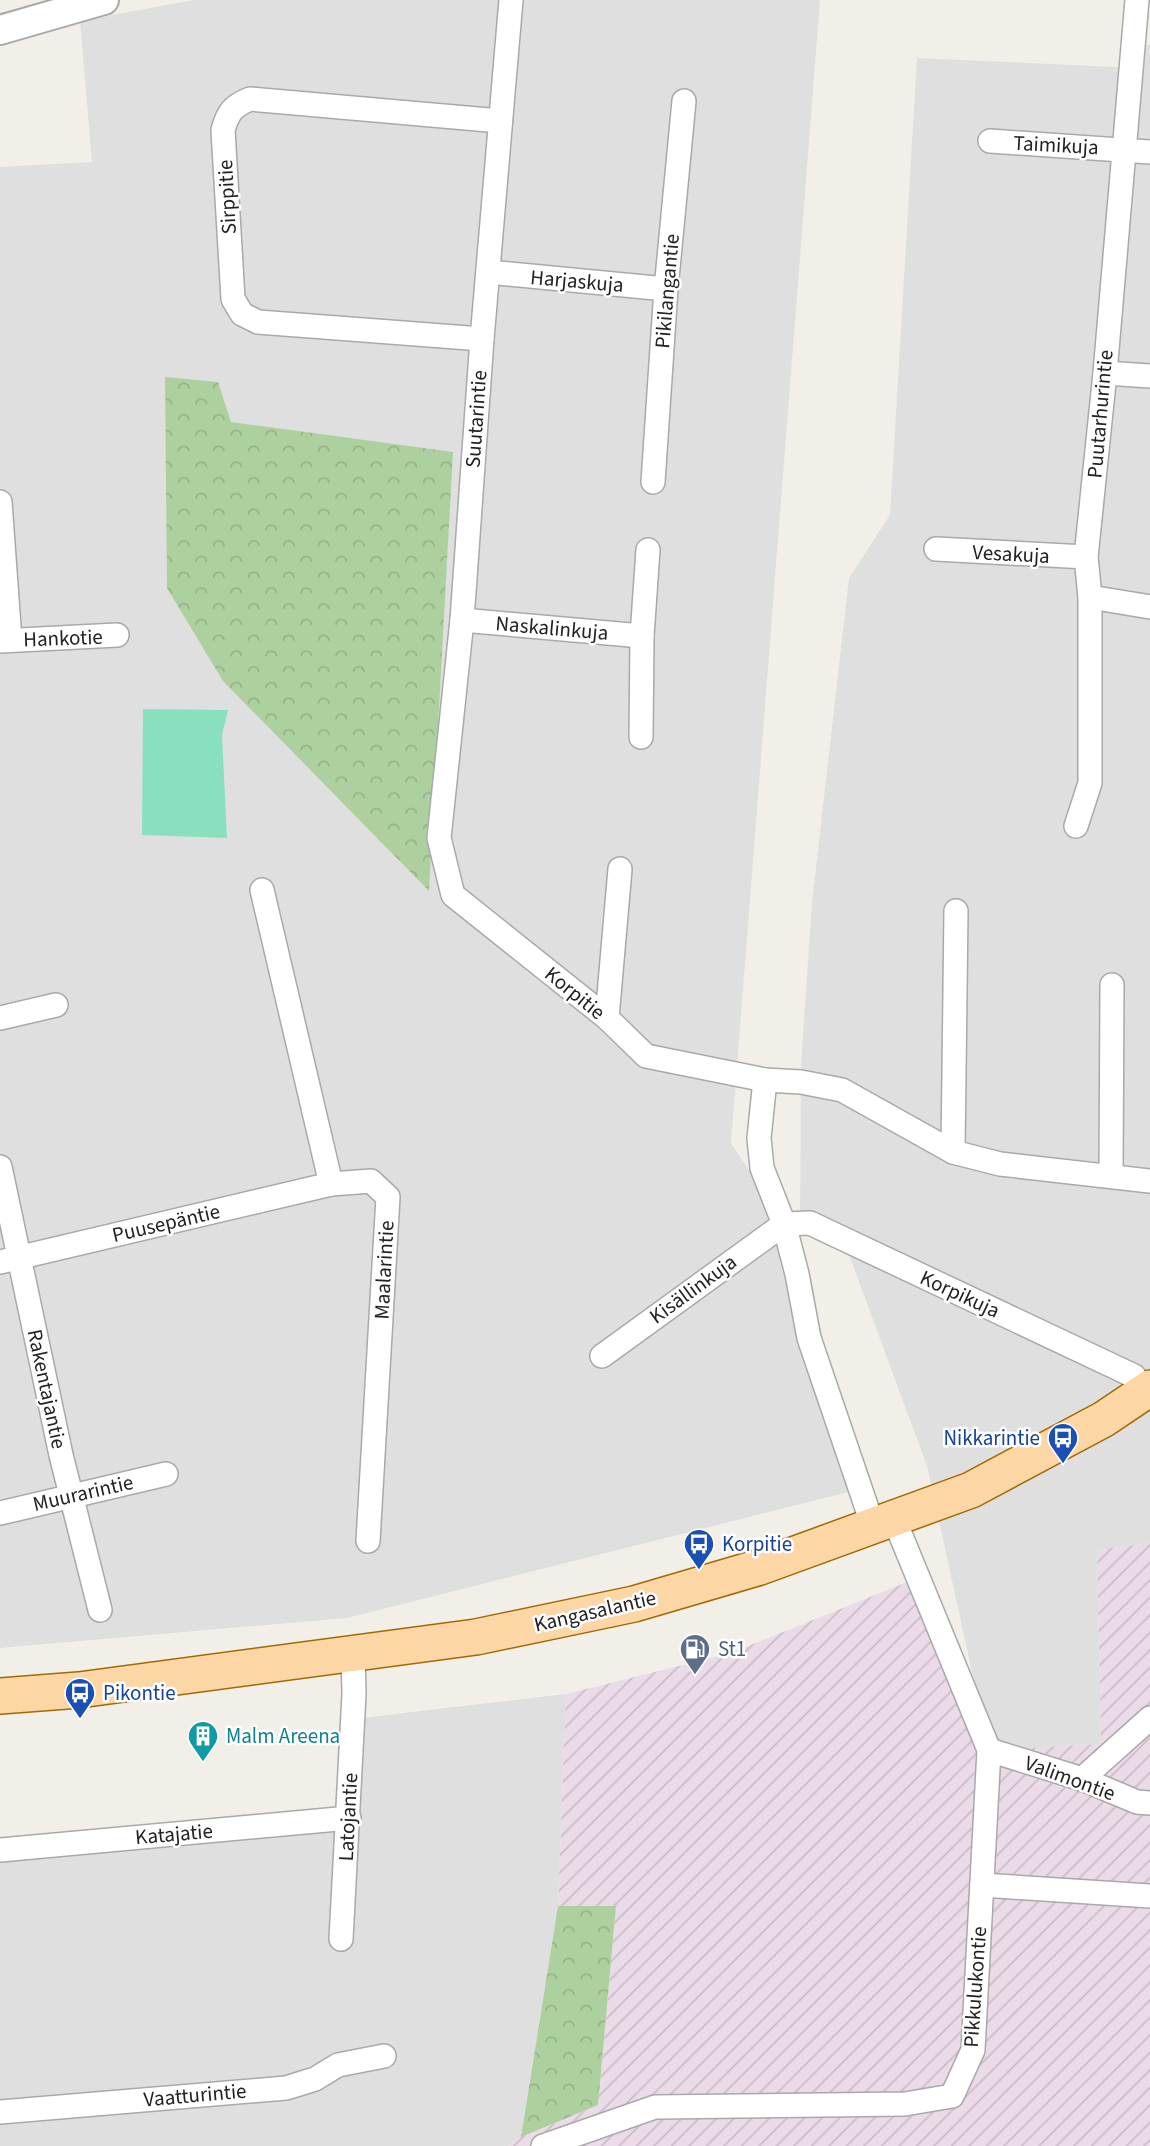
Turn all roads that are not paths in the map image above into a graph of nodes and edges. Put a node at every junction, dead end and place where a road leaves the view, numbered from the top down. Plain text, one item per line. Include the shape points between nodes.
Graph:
1 (104, 0) edge
2 (511, 0) edge
3 (1137, 0) edge
4 (0, 30) edge
5 (684, 102) dead end
6 (500, 121) junction
7 (990, 141) dead end
8 (1122, 149) junction
9 (1150, 152) edge
10 (488, 272) junction
11 (666, 289) junction
12 (482, 339) junction
13 (1105, 373) junction
14 (1150, 376) edge
15 (653, 482) dead end
16 (0, 502) edge
17 (936, 549) dead end
18 (648, 550) dead end
19 (1086, 557) junction
20 (1090, 597) junction
21 (1150, 607) edge
22 (462, 620) junction
23 (117, 635) dead end
24 (642, 636) junction
25 (5, 640) edge
26 (641, 737) dead end
27 (1076, 826) dead end
28 (439, 838) joint
29 (620, 869) dead end
30 (262, 890) dead end
31 (956, 911) dead end
32 (1112, 985) dead end
33 (56, 1005) dead end
34 (0, 1018) edge
35 (607, 1018) junction
36 (765, 1080) junction
37 (953, 1152) junction
38 (0, 1167) edge
39 (1111, 1175) junction
40 (1150, 1181) edge
41 (331, 1184) junction
42 (785, 1224) junction
43 (10, 1260) edge
44 (602, 1356) dead end
45 (1142, 1382) edge
46 (166, 1474) dead end
47 (70, 1496) junction
48 (0, 1513) edge
49 (884, 1522) junction
50 (368, 1541) dead end
51 (100, 1610) dead end
52 (353, 1654) junction
53 (0, 1696) edge
54 (1150, 1718) edge
55 (989, 1750) junction
56 (1082, 1779) junction
57 (1150, 1803) edge
58 (349, 1818) junction
59 (0, 1850) edge
60 (982, 1885) junction
61 (1150, 1896) edge
62 (341, 1939) dead end
63 (384, 2056) dead end
64 (0, 2112) edge
65 (543, 2146) edge

1 - 4 street
2 - 6 street, Suutarintie
3 - 8 street, Puutarhurintie
5 - 11 street, Pikilangantie
6 - 10 street, Suutarintie
6 - 12 street, Sirppitie via 250,99 227,114 223,130 233,299 242,314 258,322
7 - 8 street, Taimikuja
8 - 9 street, Taimikuja
8 - 13 street, Puutarhurintie
10 - 11 street, Harjaskuja
10 - 12 street, Suutarintie
11 - 15 street, Pikilangantie
12 - 22 street, Suutarintie
13 - 14 street
13 - 19 street, Puutarhurintie
16 - 25 street, Hankotie
17 - 19 street, Vesakuja
18 - 24 street
19 - 20 street, Puutarhurintie
20 - 21 street
20 - 27 street, Puutarhurintie via 1090,783
22 - 24 street, Naskalinkuja
22 - 28 street, Suutarintie
23 - 25 street, Hankotie
24 - 26 street
28 - 35 street, Korpitie via 453,895
29 - 35 street
30 - 41 street
31 - 37 street
32 - 39 street
33 - 34 street
35 - 36 street, Korpitie via 646,1056
36 - 37 street, Korpitie via 842,1090
36 - 42 street via 762,1168
37 - 39 street, Korpitie via 1000,1164
38 - 43 street, Rakentajantie
39 - 40 street, Korpitie
41 - 43 street, Puusepäntie
41 - 50 street, Maalarintie via 370,1181 388,1197
42 - 44 street, Kisällinkuja
42 - 45 street, Korpikuja via 810,1223
42 - 49 street via 809,1338
43 - 47 street, Rakentajantie
45 - 49 main road, Kangasalantie via 1056,1446 971,1490
46 - 47 street, Muurarintie
47 - 48 street, Muurarintie
47 - 51 street, Rakentajantie
49 - 52 main road, Kangasalantie via 760,1567 634,1604 489,1634
49 - 55 street, Pikkulukontie
52 - 53 main road, Kangasalantie
52 - 58 street, Latojantie
54 - 56 street
55 - 56 street, Valimontie
55 - 60 street, Pikkulukontie
56 - 57 street, Valimontie
58 - 59 street, Katajatie
58 - 62 street, Latojantie
60 - 61 street
60 - 65 street, Pikkulukontie via 973,2050 952,2096 905,2104 655,2107
63 - 64 street, Vaatturintie via 338,2065 286,2088

